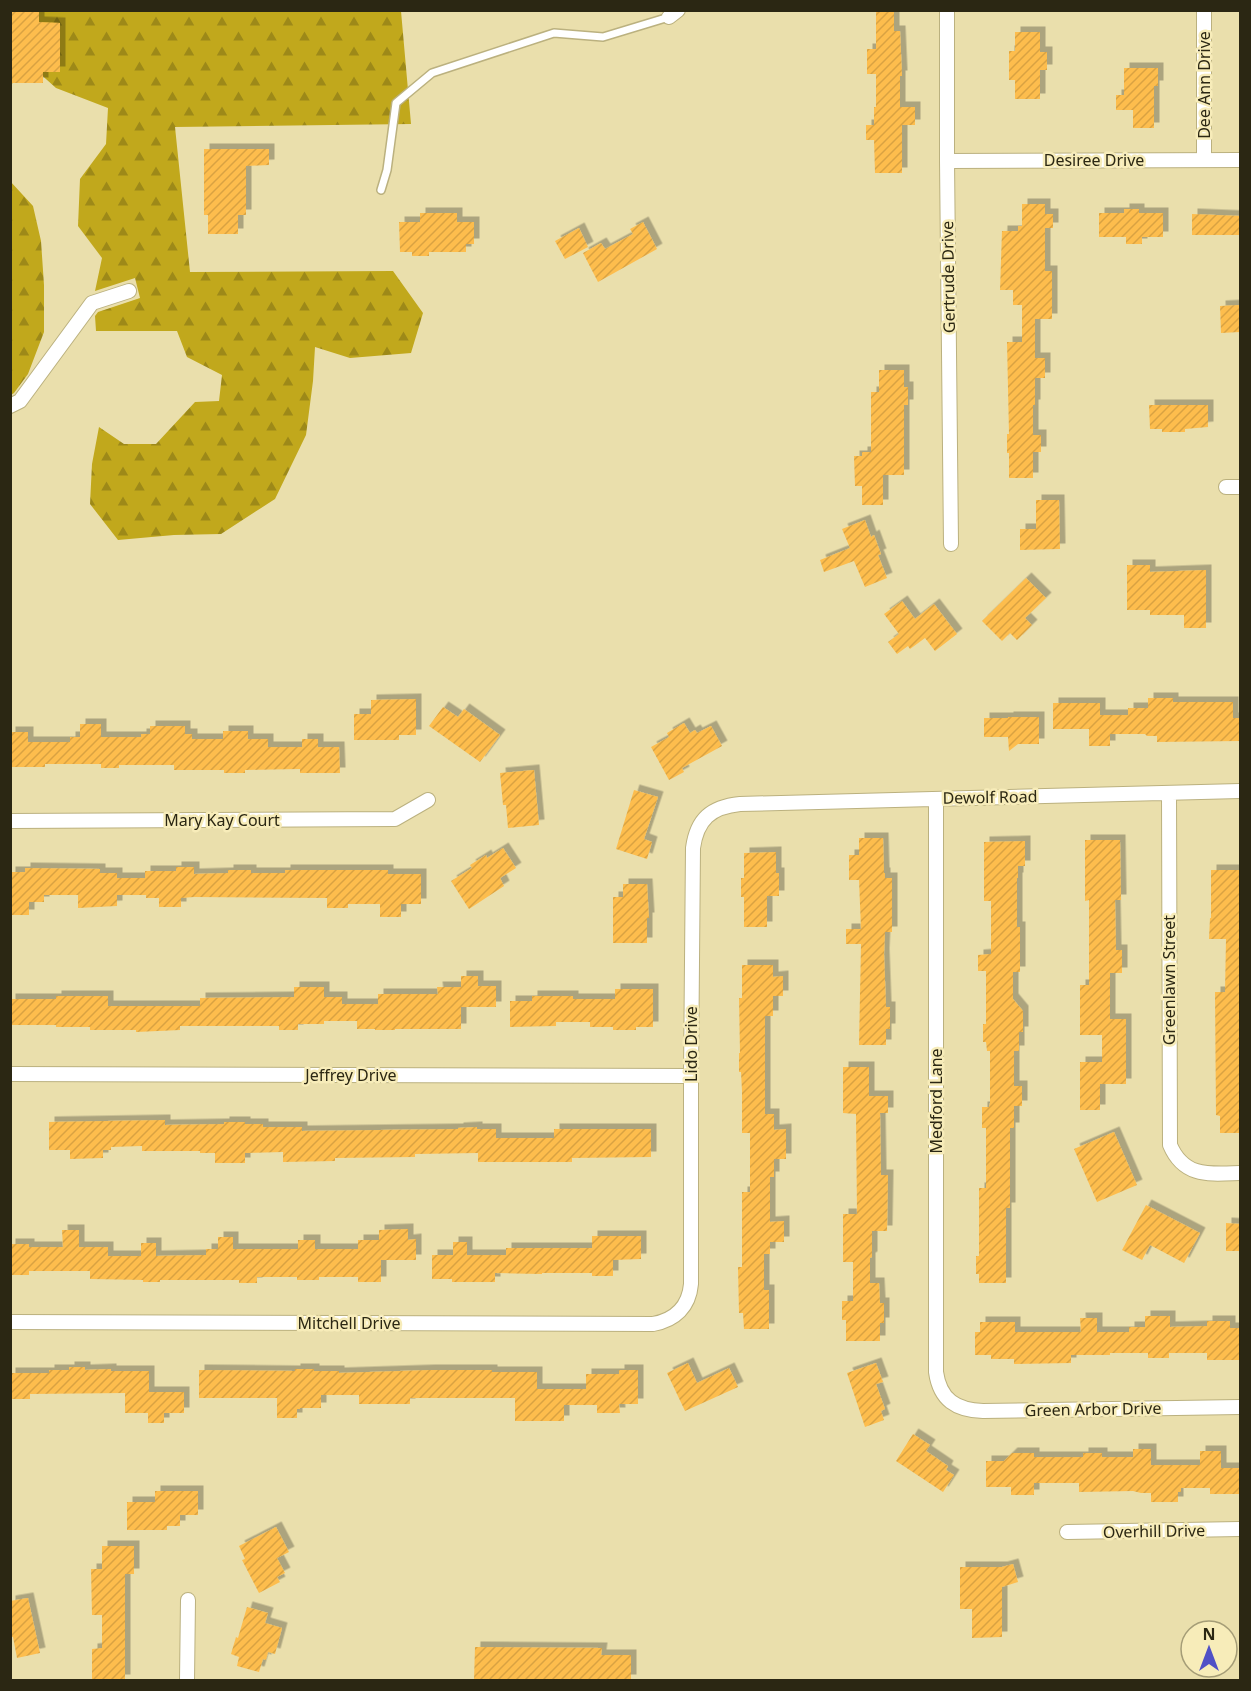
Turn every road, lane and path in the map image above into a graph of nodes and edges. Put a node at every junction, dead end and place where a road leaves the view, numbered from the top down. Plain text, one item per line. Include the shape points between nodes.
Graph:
1 (947, 10) edge
2 (1204, 10) edge
3 (674, 14) edge
4 (1204, 160) junction
5 (1240, 160) edge
6 (946, 161) junction
7 (381, 190) dead end
8 (129, 291) dead end
9 (10, 406) edge
10 (951, 544) dead end
11 (1240, 791) edge
12 (1169, 793) junction
13 (936, 799) junction
14 (428, 800) dead end
15 (740, 804) joint
16 (10, 820) edge
17 (10, 1074) edge
18 (691, 1076) junction
19 (1240, 1173) edge
20 (683, 1309) joint
21 (10, 1322) edge
22 (948, 1400) joint
23 (1240, 1407) edge
24 (1240, 1529) edge
25 (1067, 1532) dead end
26 (188, 1600) dead end
27 (188, 1680) edge

1 - 6 street, Gertrude Drive
2 - 4 street, Dee Ann Drive
3 - 7 lane via 603,37 554,33 432,73 396,103
4 - 5 street, Desiree Drive
4 - 6 street, Desiree Drive
6 - 10 street, Gertrude Drive
8 - 9 street via 92,303 20,401
11 - 12 street, Dewolf Road
12 - 13 street, Dewolf Road
12 - 19 street, Greenlawn Street via 1169,1138 1182,1164 1201,1173
13 - 15 street, Dewolf Road
13 - 22 street, Medford Lane via 936,1372 939,1387
14 - 16 street, Mary Kay Court via 395,819
15 - 18 street, Lido Drive via 712,812 702,822 693,848
17 - 18 street, Jeffrey Drive
18 - 20 street, Lido Drive via 692,1284
20 - 21 street, Mitchell Drive via 672,1318 652,1323
22 - 23 street, Green Arbor Drive via 964,1409 983,1411
24 - 25 street, Overhill Drive
26 - 27 street

